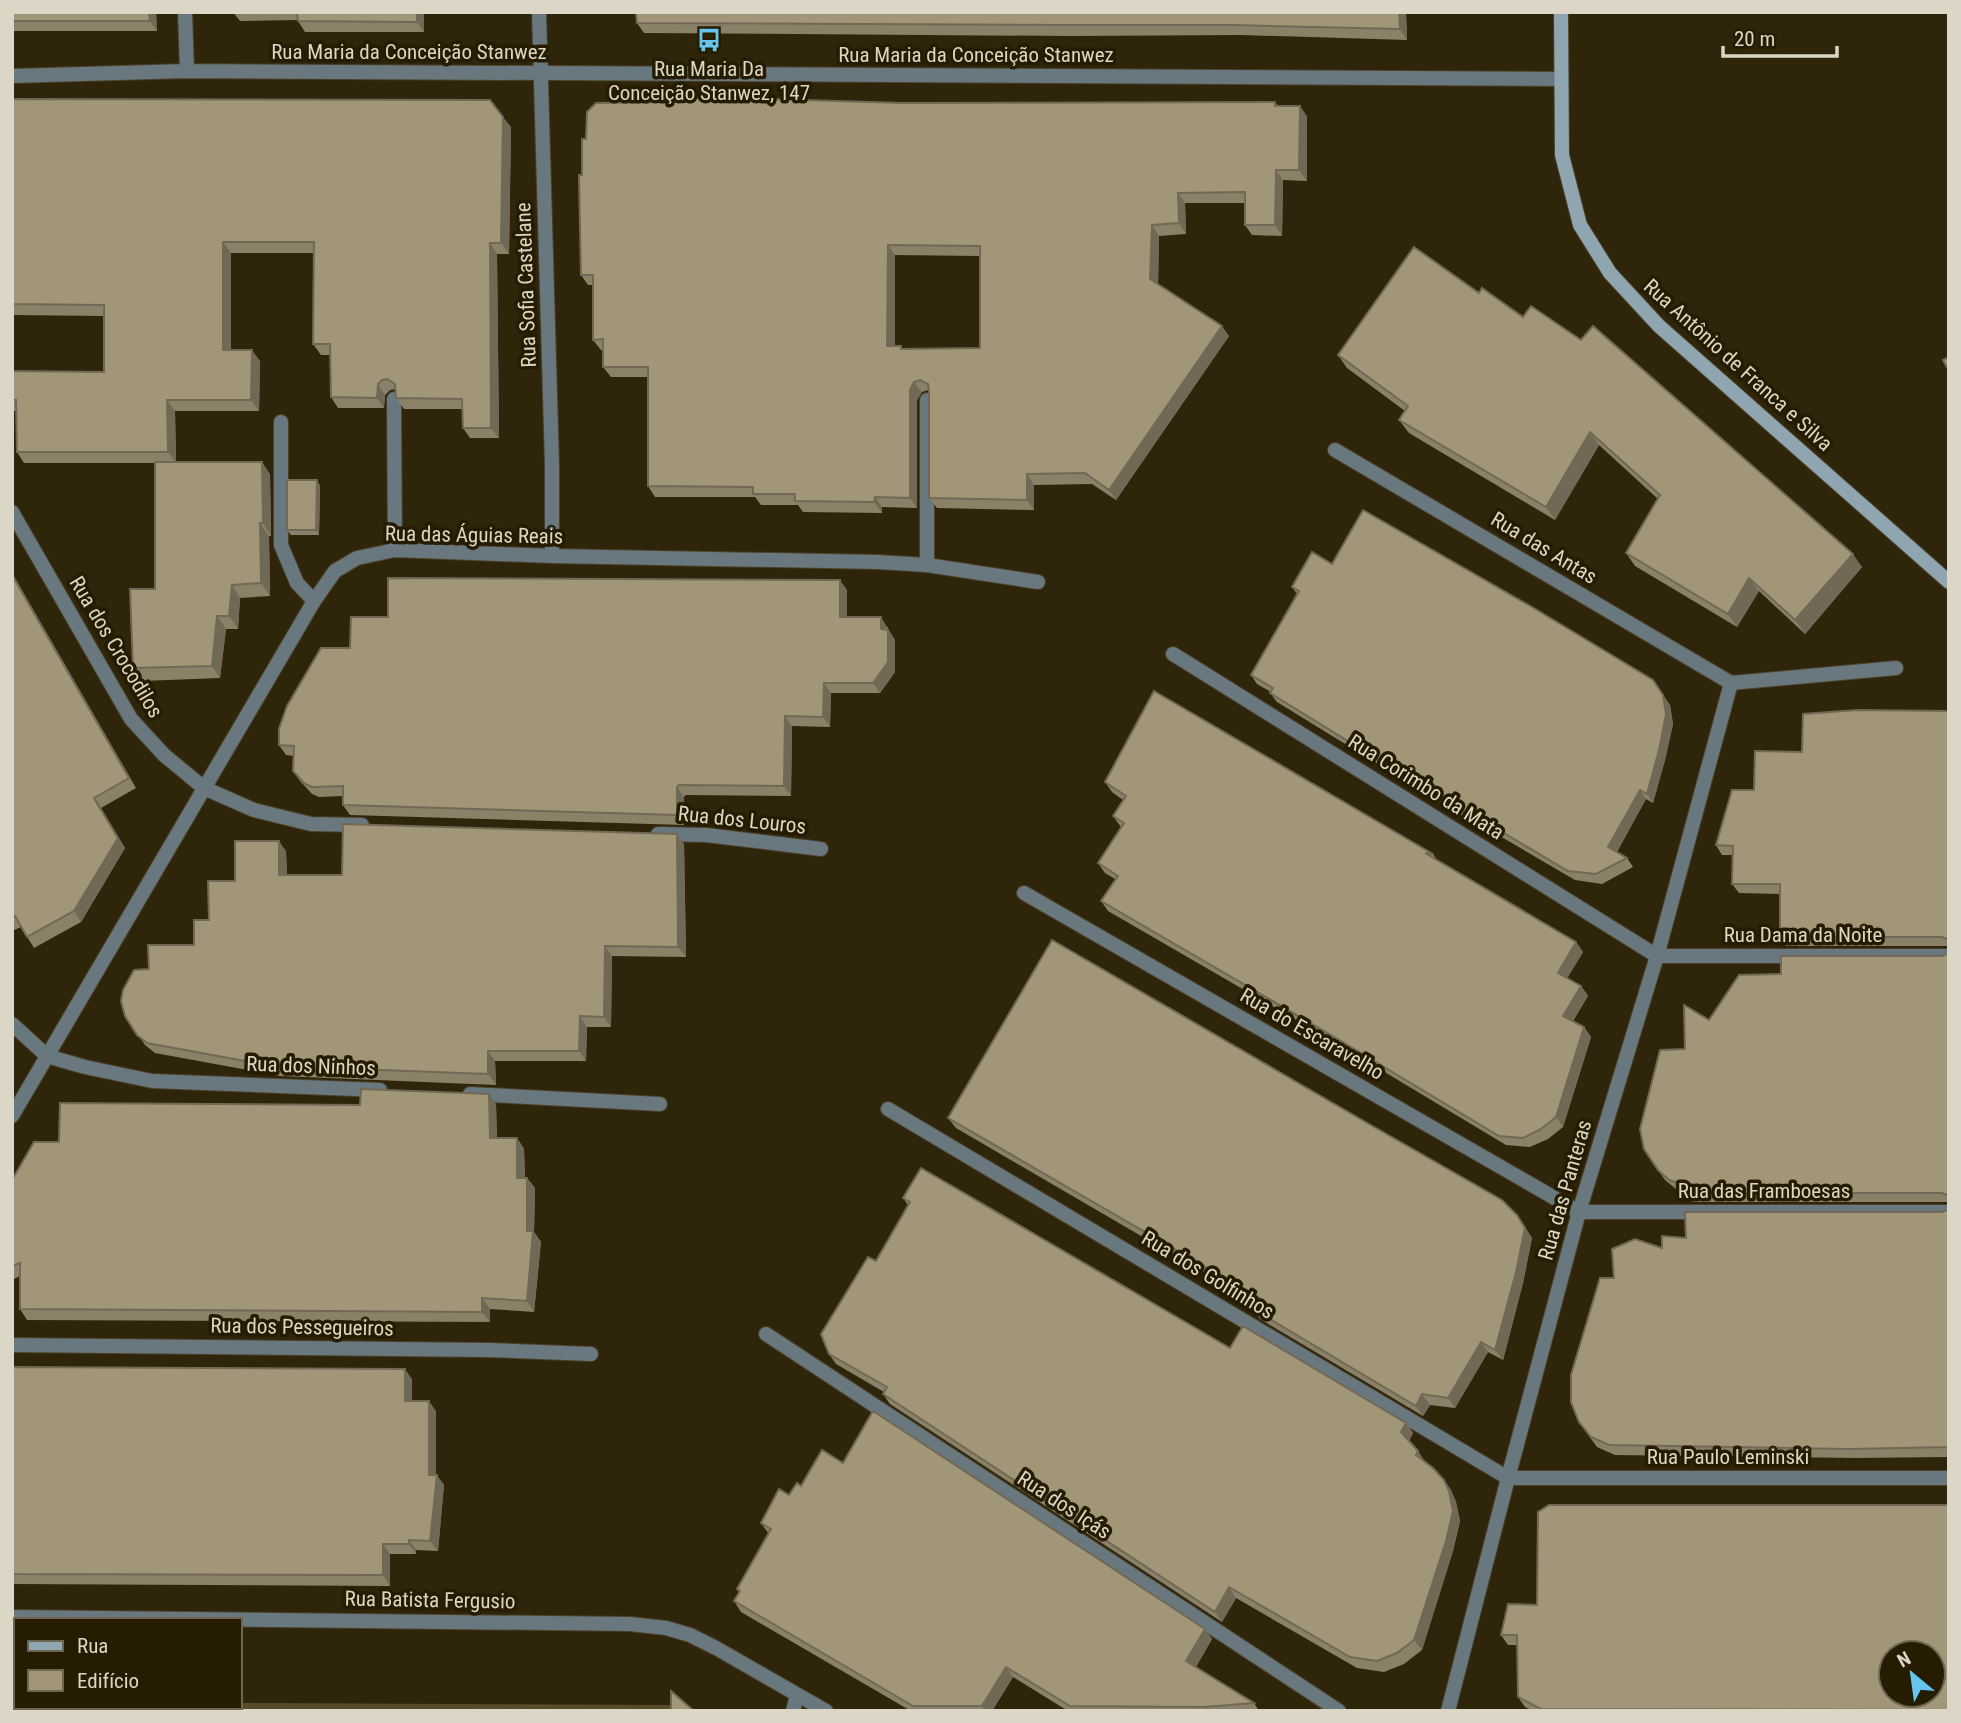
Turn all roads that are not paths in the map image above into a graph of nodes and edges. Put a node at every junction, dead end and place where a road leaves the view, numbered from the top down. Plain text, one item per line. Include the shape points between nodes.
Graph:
1 (185, 12) edge
2 (539, 12) edge
3 (1561, 12) edge
4 (187, 71) junction
5 (541, 75) junction
6 (12, 76) edge
7 (1561, 79) junction
8 (394, 399) edge
9 (927, 400) edge
10 (281, 422) dead end
11 (1335, 450) dead end
12 (12, 512) edge
13 (395, 550) junction
14 (552, 556) junction
15 (928, 565) junction
16 (1038, 582) dead end
17 (1949, 582) edge
18 (314, 601) junction
19 (1173, 654) dead end
20 (1896, 668) dead end
21 (1731, 683) junction
22 (204, 788) junction
23 (379, 826) edge
24 (638, 833) edge
25 (821, 849) dead end
26 (1024, 892) dead end
27 (1657, 956) junction
28 (1949, 956) edge
29 (12, 1024) edge
30 (47, 1056) junction
31 (390, 1090) edge
32 (460, 1093) edge
33 (660, 1104) dead end
34 (888, 1109) dead end
35 (12, 1116) edge
36 (1579, 1212) junction
37 (1949, 1212) edge
38 (766, 1334) dead end
39 (12, 1345) edge
40 (591, 1354) dead end
41 (1508, 1478) junction
42 (1949, 1478) edge
43 (242, 1621) edge
44 (797, 1695) junction
45 (793, 1711) edge
46 (826, 1711) edge
47 (1339, 1711) edge
48 (1448, 1711) edge

1 - 4 street
2 - 5 street, Rua Sofia Castelane
3 - 7 main road, Rua Antônio de Franca e Silva
4 - 5 street, Rua Maria da Conceição Stanwez
4 - 6 street, Rua Maria da Conceição Stanwez
5 - 7 street, Rua Maria da Conceição Stanwez
5 - 14 street, Rua Sofia Castelane
7 - 17 main road, Rua Antônio de Franca e Silva via 1562,155 1580,225 1610,273 1659,326
8 - 13 street
9 - 15 street
10 - 18 street via 281,545 298,583
11 - 21 street, Rua das Antas
12 - 22 street, Rua dos Crocodilos via 131,719
13 - 14 street, Rua das Águias Reais
13 - 18 street, Rua das Águias Reais via 357,558 335,571
14 - 15 street, Rua das Águias Reais
15 - 16 street, Rua das Águias Reais
18 - 22 street, Rua das Águias Reais
19 - 27 street, Rua Corimbo da Mata
20 - 21 street
21 - 27 street, Rua das Panteras
22 - 23 street via 254,810 311,824
22 - 30 street, Rua das Águias Reais
24 - 25 street, Rua dos Louros via 706,835
26 - 36 street, Rua do Escaravelho
27 - 28 street, Rua Dama da Noite
27 - 36 street, Rua das Panteras
29 - 30 street
30 - 31 street, Rua dos Ninhos via 152,1081
30 - 35 street, Rua das Águias Reais
32 - 33 street
34 - 41 street, Rua dos Golfinhos
36 - 37 street, Rua das Framboesas
36 - 41 street, Rua das Panteras
38 - 47 street, Rua dos Içás
39 - 40 street, Rua dos Pessegueiros
41 - 42 street, Rua Paulo Leminski
41 - 48 street, Rua das Panteras
43 - 44 street, Rua Batista Fergusio via 666,1628 716,1648
44 - 45 street
44 - 46 street, Rua Batista Fergusio

